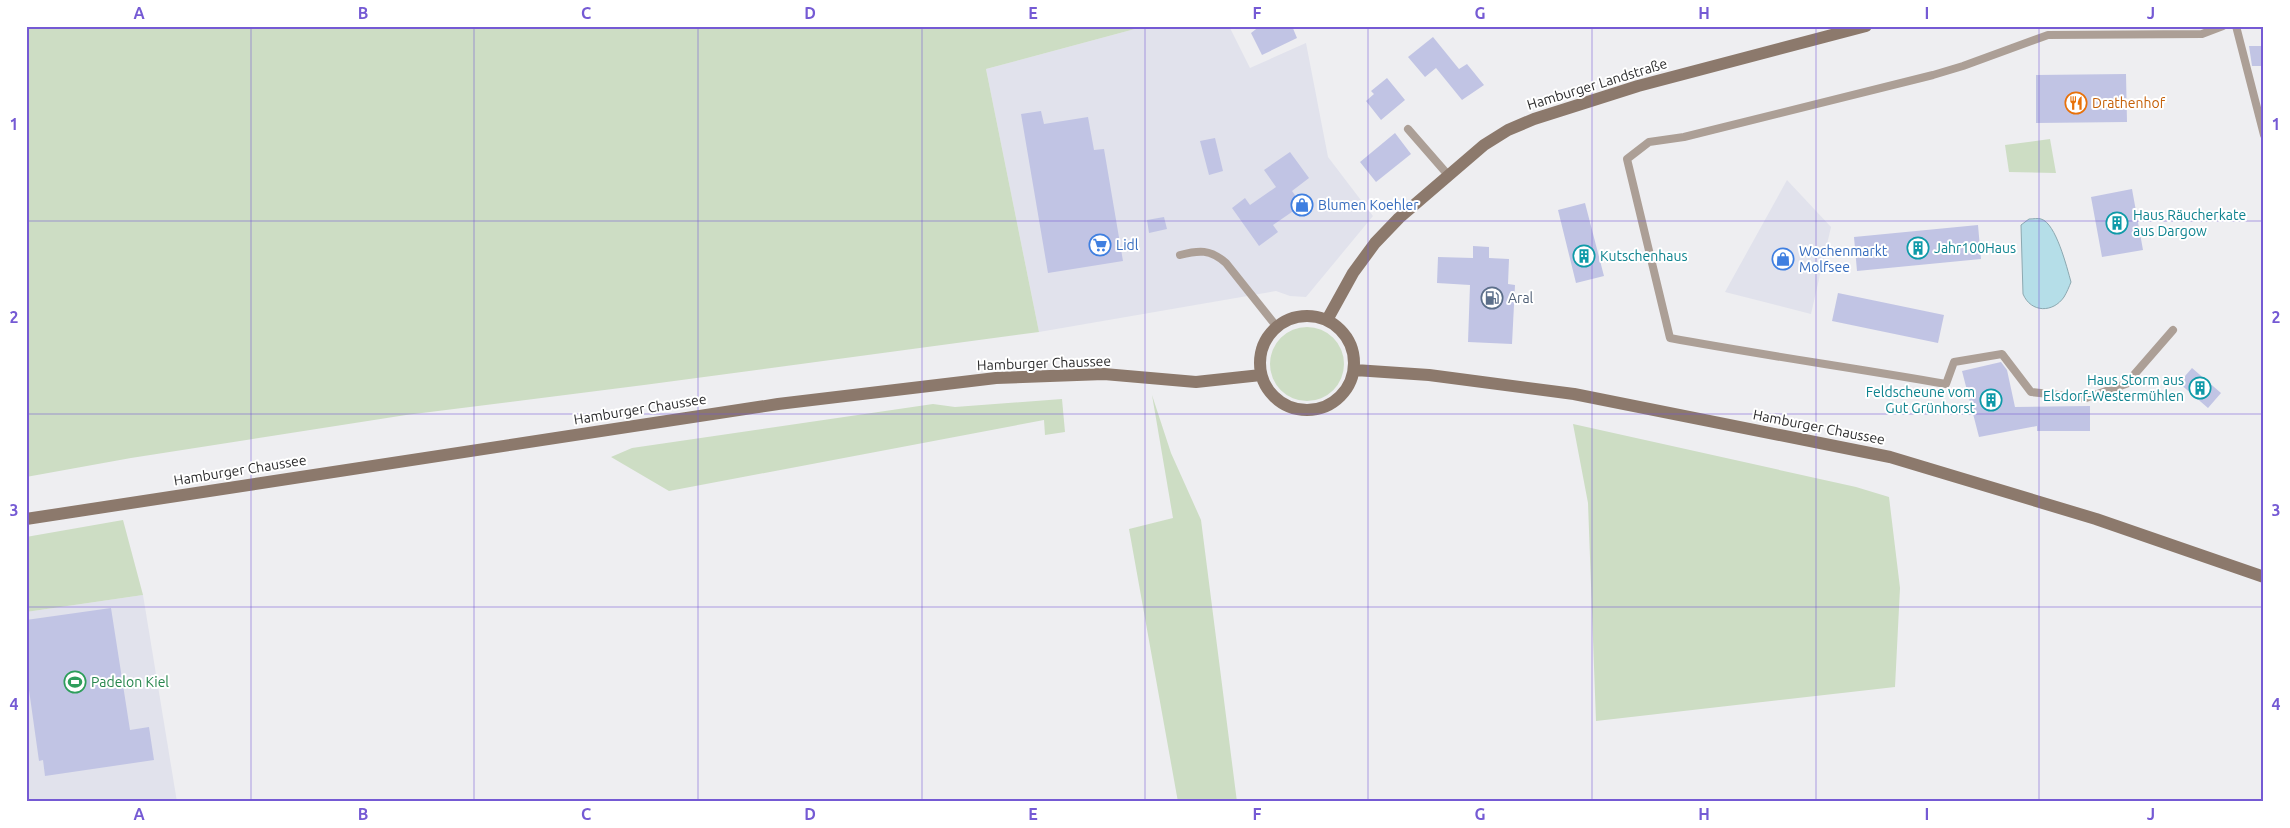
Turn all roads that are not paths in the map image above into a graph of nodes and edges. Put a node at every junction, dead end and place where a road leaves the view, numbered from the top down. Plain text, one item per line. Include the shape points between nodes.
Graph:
1 (1866, 26) edge
2 (2223, 26) edge
3 (2236, 26) edge
4 (1408, 129) dead end
5 (2264, 135) edge
6 (1448, 176) junction
7 (1180, 255) dead end
8 (1327, 320) junction
9 (1277, 327) junction
10 (2172, 330) dead end
11 (1355, 370) junction
12 (1261, 375) junction
13 (26, 519) edge
14 (2264, 577) edge

1 - 6 main road, Hamburger Landstraße via 1638,86 1534,119 1484,145
2 - 10 lane via 2202,34 2048,35 1933,75 1684,137 1649,142 1627,159 1670,338 1946,384 1954,362 2002,354 2031,392 2086,398 2126,384
3 - 5 lane
4 - 6 lane
6 - 8 main road, Hamburger Landstraße via 1374,243
7 - 9 lane via 1201,251 1216,254
8 - 9 main road via 1301,316
8 - 11 main road via 1340,328 1349,341
9 - 12 main road via 1262,348
11 - 12 main road via 1350,386 1340,398 1326,407 1310,411 1294,409 1279,402
11 - 14 main road, Hamburger Chaussee via 1429,375 1574,394 1890,457 2096,519
12 - 13 main road, Hamburger Chaussee via 1196,382 1104,374 996,378 768,405

